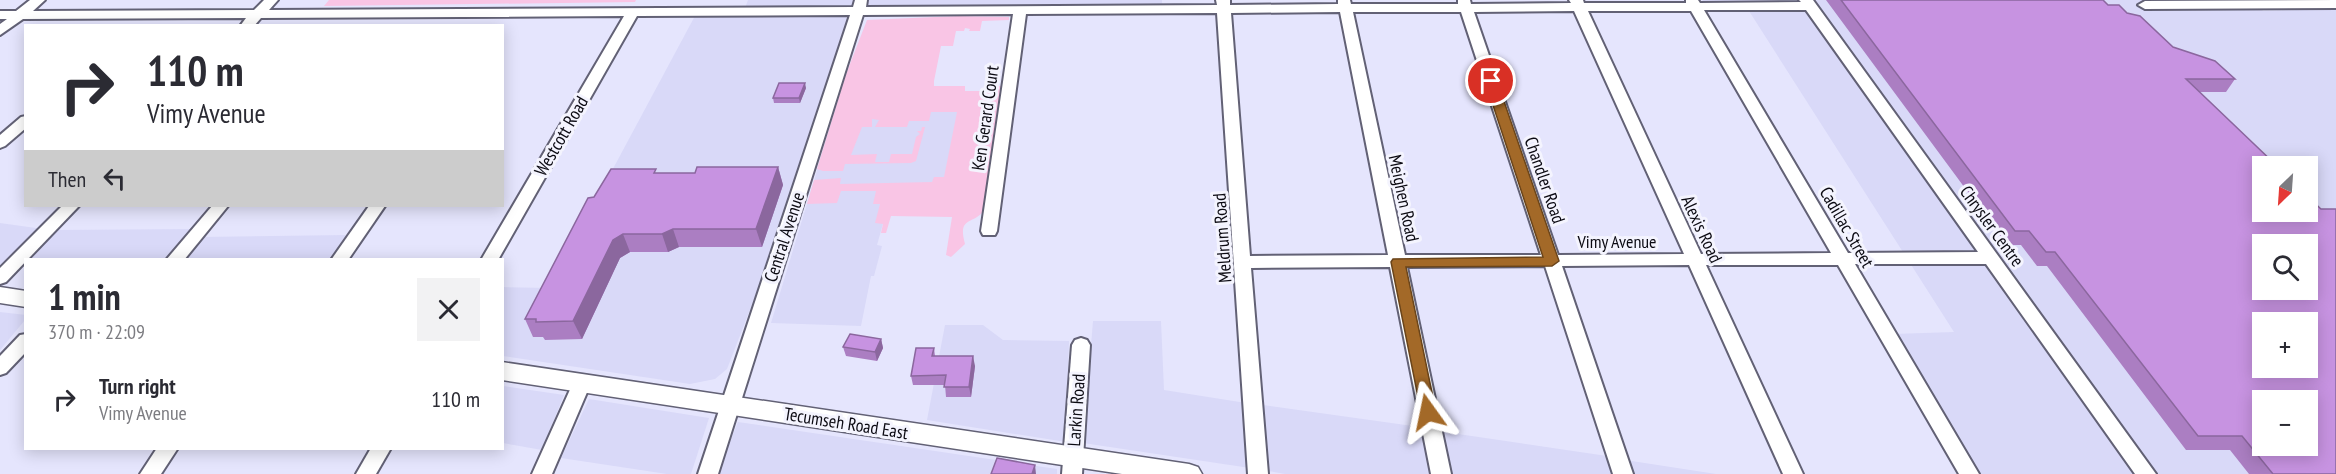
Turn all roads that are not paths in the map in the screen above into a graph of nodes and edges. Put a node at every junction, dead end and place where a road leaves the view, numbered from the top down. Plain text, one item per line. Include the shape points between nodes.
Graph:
1 (24, 0) edge
2 (38, 0) edge
3 (157, 0) edge
4 (271, 0) edge
5 (1808, 3) edge
6 (1465, 4) edge
7 (1578, 4) edge
8 (1694, 4) edge
9 (2336, 4) edge
10 (1223, 5) edge
11 (1345, 5) edge
12 (2145, 5) dead end
13 (859, 6) edge
14 (1020, 10) junction
15 (513, 12) junction
16 (633, 12) junction
17 (383, 13) junction
18 (141, 14) junction
19 (258, 14) junction
20 (6, 16) edge
21 (131, 24) edge
22 (248, 24) edge
23 (374, 24) edge
24 (504, 25) edge
25 (0, 31) edge
26 (24, 122) edge
27 (0, 143) edge
28 (70, 207) edge
29 (219, 207) edge
30 (376, 207) edge
31 (989, 231) dead end
32 (176, 258) edge
33 (340, 258) edge
34 (490, 258) edge
35 (1991, 258) junction
36 (1843, 259) junction
37 (1695, 260) junction
38 (1552, 261) junction
39 (1243, 262) junction
40 (1398, 262) junction
41 (0, 278) edge
42 (0, 295) edge
43 (24, 299) edge
44 (24, 342) edge
45 (1081, 345) dead end
46 (0, 368) edge
47 (504, 371) edge
48 (582, 383) junction
49 (730, 405) junction
50 (167, 450) edge
51 (380, 450) edge
52 (1072, 465) edge
53 (150, 474) edge
54 (366, 474) edge
55 (542, 474) edge
56 (708, 474) edge
57 (1189, 474) edge
58 (1258, 474) edge
59 (1441, 474) edge
60 (1623, 474) edge
61 (1793, 474) edge
62 (1969, 474) edge
63 (2146, 474) edge

1 - 20 street
2 - 20 street
3 - 18 street
4 - 19 street
5 - 8 street
5 - 35 street, Chrysler Centre
6 - 7 street
6 - 11 street
6 - 38 street, Chandler Road
7 - 8 street
7 - 37 street, Alexis Road
8 - 36 street, Cadillac Street
9 - 12 street
10 - 11 street
10 - 14 street
10 - 39 street, Meldrum Road
11 - 40 street, Meighen Road
13 - 14 street
13 - 16 street
13 - 49 street, Central Avenue
14 - 31 street, Ken Gerard Court
15 - 16 street
15 - 17 street
15 - 24 street
16 - 34 street, Westcott Road
17 - 19 street
17 - 23 street
18 - 19 street
18 - 20 street
18 - 21 street
19 - 22 street
20 - 25 street
26 - 27 street
28 - 41 street
29 - 32 street
30 - 33 street
35 - 36 street, Vimy Avenue
35 - 63 street, Chrysler Centre
36 - 37 street, Vimy Avenue
36 - 62 street, Cadillac Street
37 - 38 street, Vimy Avenue
37 - 61 street, Alexis Road
38 - 40 street, Vimy Avenue
38 - 60 street, Chandler Road
39 - 40 street, Vimy Avenue
39 - 58 street, Meldrum Road
40 - 59 street, Meighen Road
42 - 43 main road
44 - 46 street
45 - 52 street, Larkin Road
47 - 48 main road, Tecumseh Road East
48 - 49 main road, Tecumseh Road East
48 - 55 street
49 - 52 main road, Tecumseh Road East
49 - 56 street, Central Avenue
50 - 53 street
51 - 54 street
52 - 57 main road, Tecumseh Road East

